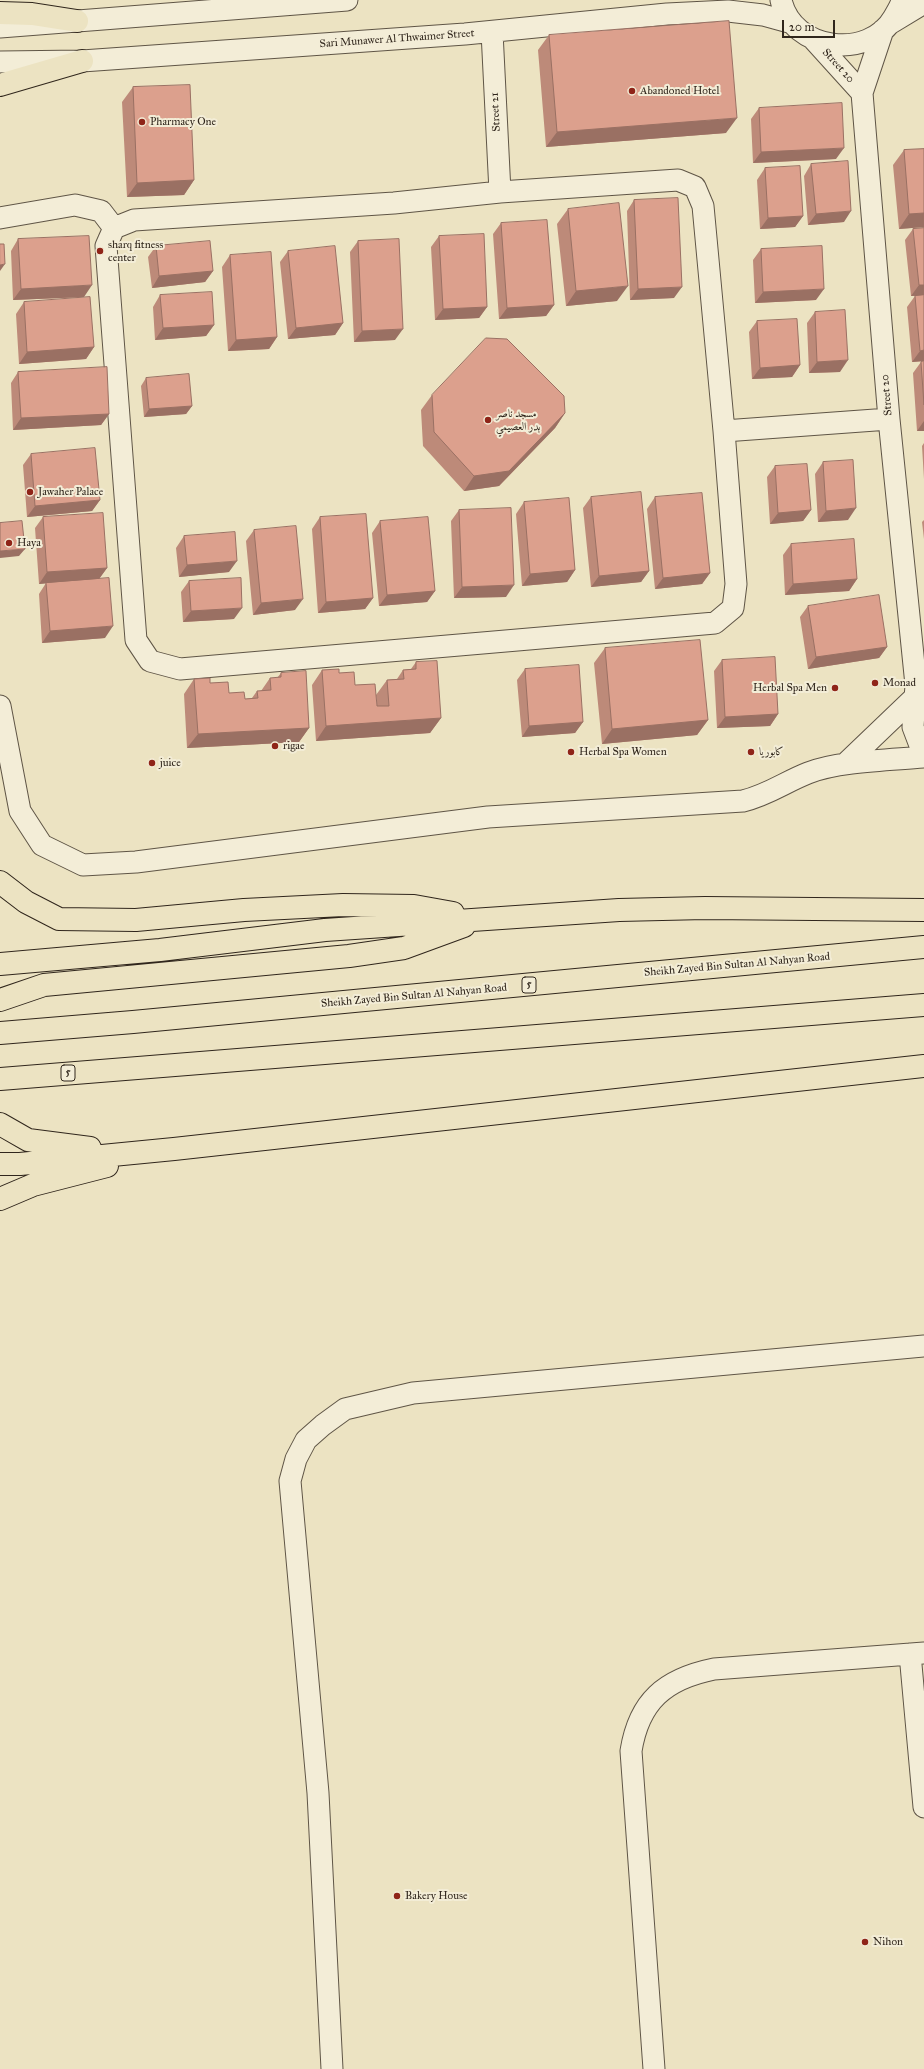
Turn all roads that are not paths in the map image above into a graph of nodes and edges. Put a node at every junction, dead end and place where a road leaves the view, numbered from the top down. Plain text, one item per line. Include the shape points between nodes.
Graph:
1 (347, 0) edge
2 (781, 0) edge
3 (902, 0) edge
4 (924, 3) edge
5 (0, 13) edge
6 (77, 21) junction
7 (792, 23) junction
8 (0, 27) edge
9 (887, 27) junction
10 (492, 32) junction
11 (814, 40) junction
12 (82, 61) junction
13 (0, 62) edge
14 (0, 85) edge
15 (862, 93) junction
16 (500, 192) junction
17 (0, 218) edge
18 (114, 228) junction
19 (889, 419) junction
20 (724, 431) junction
21 (919, 704) edge
22 (0, 706) edge
23 (924, 757) edge
24 (845, 764) junction
25 (0, 882) edge
26 (924, 910) edge
27 (483, 918) junction
28 (924, 947) edge
29 (0, 964) edge
30 (0, 1000) edge
31 (924, 1005) edge
32 (0, 1033) edge
33 (924, 1066) edge
34 (0, 1079) edge
35 (0, 1124) edge
36 (174, 1149) junction
37 (132, 1152) junction
38 (0, 1164) edge
39 (0, 1200) edge
40 (924, 1346) edge
41 (917, 1654) edge
42 (924, 1807) edge
43 (332, 2069) edge
44 (654, 2069) edge

1 - 6 street
2 - 7 street
3 - 9 street, Street 20
4 - 9 street
5 - 6 main road via 32,14
6 - 8 street
7 - 10 street, Sari Munawer Al Thwaimer Street via 763,15 728,10
7 - 11 street
9 - 11 street via 867,40 850,45 832,45
9 - 15 street, Street 20
10 - 12 street, Sari Munawer Al Thwaimer Street
10 - 16 street, Street 21
11 - 15 street, Street 20
12 - 13 street, Sari Munawer Al Thwaimer Street
12 - 14 main road
15 - 19 street, Street 20
16 - 18 street via 394,203 134,220
16 - 20 street via 678,180 695,187 703,206
17 - 18 street via 75,205 101,211
18 - 20 street via 106,246 136,640 150,661 180,669 715,622 733,608 736,584
19 - 20 street
19 - 21 street, Street 20
21 - 23 street, Street 20 via 913,727
21 - 24 street
22 - 24 street via 20,811 42,845 83,865 136,862 488,817 743,801 762,796 809,772
23 - 24 street
25 - 27 main road via 26,902 59,919 136,920 244,910 343,905 414,906
26 - 27 main road via 705,908
27 - 29 main road via 325,930 160,950
27 - 30 main road via 404,948 349,956 44,986
28 - 32 main road, Sheikh Zayed Bin Sultan Al Nahyan Road / 5
31 - 34 main road, 5
33 - 36 main road
35 - 37 main road via 28,1140
36 - 37 main road
36 - 39 main road via 33,1185
37 - 38 main road
40 - 43 street via 413,1393 345,1408 306,1440 296,1459 290,1481 318,1794
41 - 42 street
41 - 44 street via 695,1672 669,1685 648,1704 634,1733 631,1751

